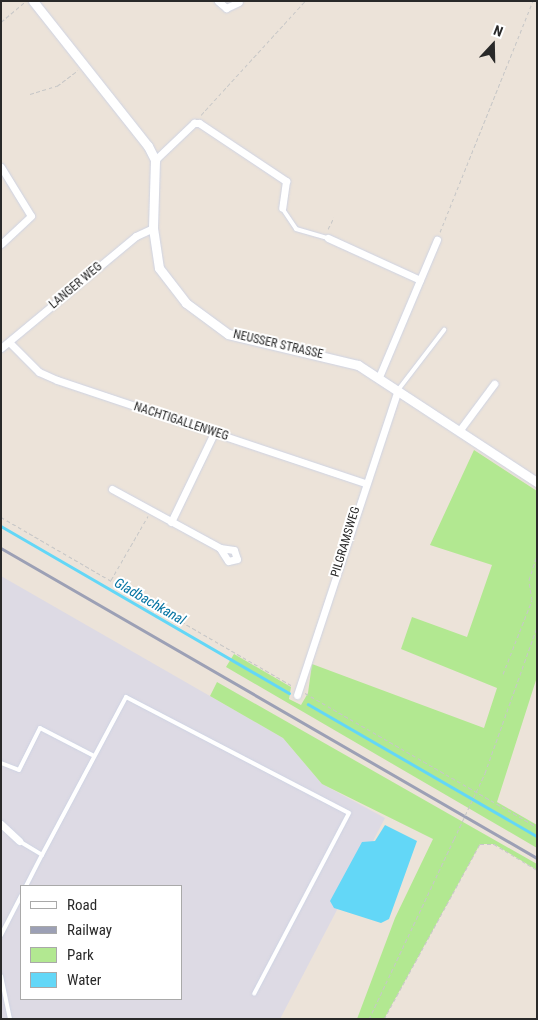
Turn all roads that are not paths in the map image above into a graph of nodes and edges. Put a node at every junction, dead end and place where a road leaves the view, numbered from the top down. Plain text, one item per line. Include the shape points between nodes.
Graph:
1 (33, 1) edge
2 (218, 1) edge
3 (239, 2) edge
4 (155, 160) junction
5 (1, 167) edge
6 (282, 208) joint
7 (153, 228) junction
8 (325, 239) joint
9 (437, 240) road end
10 (1, 244) edge
11 (420, 280) junction
12 (444, 330) dead end
13 (9, 342) junction
14 (1, 348) edge
15 (379, 377) junction
16 (494, 384) dead end
17 (398, 390) junction
18 (460, 431) junction
19 (214, 433) junction
20 (537, 482) edge
21 (365, 483) junction
22 (112, 489) dead end
23 (171, 522) junction
24 (220, 548) dead end
25 (297, 692) road end
26 (94, 756) junction
27 (1, 763) edge
28 (1, 824) edge
29 (19, 841) joint
30 (42, 856) junction
31 (27, 885) edge
32 (20, 898) edge
33 (1, 935) edge
34 (1, 976) edge
35 (254, 994) dead end
36 (10, 1019) edge

1 - 4 street, NEUSSER STRASSE via 140,132
2 - 3 street via 226,8
4 - 6 street via 194,123 286,181
4 - 7 street, NEUSSER STRASSE
5 - 10 street via 31,216
6 - 8 lane via 296,229
7 - 13 street, LANGER WEG via 136,236
7 - 15 street, NEUSSER STRASSE via 159,268 168,285 214,327 244,339 358,365
8 - 11 street
9 - 11 street
11 - 15 street
12 - 17 lane
13 - 14 street, LANGER WEG
13 - 19 street, NACHTIGALLENWEG via 39,372 57,380
15 - 17 street, NEUSSER STRASSE
16 - 18 street
17 - 18 street, NEUSSER STRASSE
17 - 21 street, PILGRAMSWEG
18 - 20 street, NEUSSER STRASSE
19 - 21 street, NACHTIGALLENWEG
19 - 23 street
21 - 25 street, PILGRAMSWEG
22 - 23 street
23 - 24 street
26 - 27 lane via 40,728 19,770
26 - 30 lane
26 - 35 lane via 126,696 349,813
28 - 29 street
29 - 30 lane
30 - 31 lane
32 - 33 lane
34 - 36 lane

